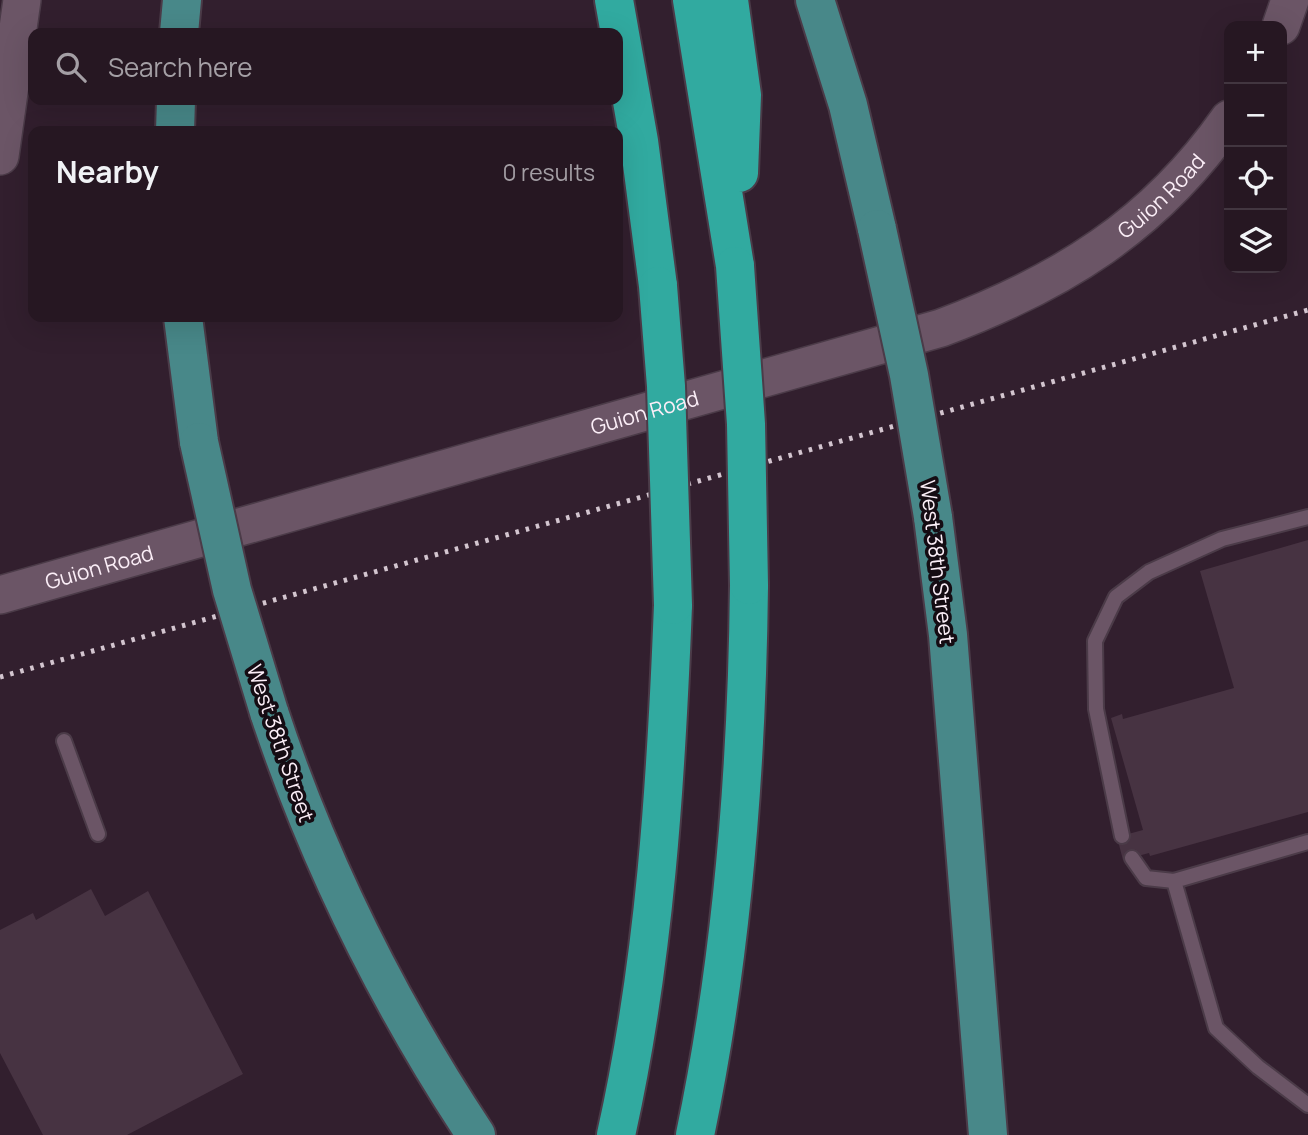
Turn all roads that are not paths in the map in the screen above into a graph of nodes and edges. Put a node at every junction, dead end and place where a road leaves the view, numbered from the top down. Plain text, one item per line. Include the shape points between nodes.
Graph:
1 (22, 0) edge
2 (182, 0) edge
3 (606, 0) edge
4 (614, 0) edge
5 (692, 0) edge
6 (729, 0) edge
7 (815, 0) edge
8 (1290, 0) edge
9 (1283, 21) edge
10 (179, 28) edge
11 (617, 28) edge
12 (620, 28) edge
13 (623, 42) edge
14 (624, 47) joint
15 (176, 105) edge
16 (1224, 125) edge
17 (175, 126) edge
18 (0, 156) edge
19 (735, 266) junction
20 (184, 322) edge
21 (1308, 517) edge
22 (0, 595) edge
23 (64, 741) dead end
24 (98, 834) dead end
25 (1122, 836) dead end
26 (1308, 842) edge
27 (1132, 858) dead end
28 (1174, 881) junction
29 (1308, 1105) edge
30 (476, 1135) edge
31 (616, 1135) edge
32 (695, 1135) edge
33 (988, 1135) edge

1 - 18 street
2 - 10 main road
3 - 11 highway
4 - 12 highway
5 - 19 highway
6 - 19 highway via 742,95
7 - 33 main road, West 38th Street, bridge via 848,106 877,229 909,375 933,517 948,635
8 - 9 street
13 - 14 highway
14 - 31 highway, bridge via 658,286 669,445 673,605 658,875 632,1058
15 - 17 main road
16 - 22 street, Guion Road via 1192,167 1134,225 1063,275 986,312 621,421
19 - 32 highway, bridge via 746,424 749,650 735,877
20 - 30 main road, West 38th Street, bridge via 199,442 232,590 310,828 379,975 422,1054
21 - 25 lane via 1222,539 1149,572 1116,597 1095,641 1096,709
23 - 24 lane
26 - 28 lane
27 - 28 lane via 1146,877
28 - 29 lane via 1216,1028

